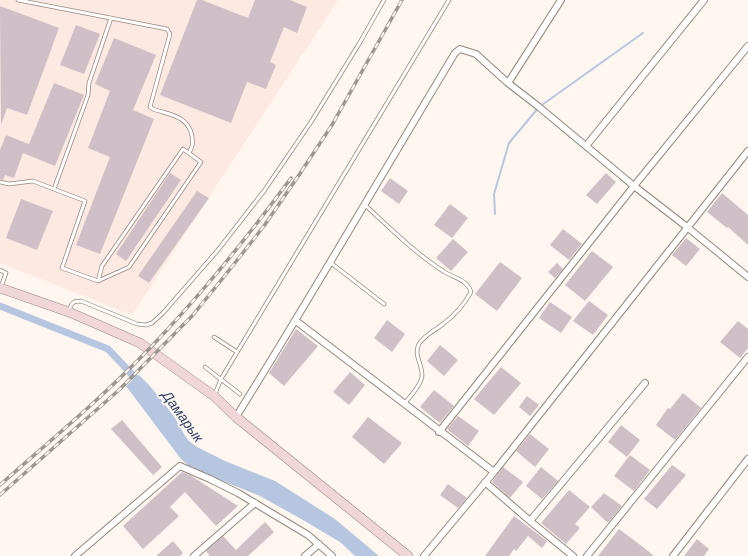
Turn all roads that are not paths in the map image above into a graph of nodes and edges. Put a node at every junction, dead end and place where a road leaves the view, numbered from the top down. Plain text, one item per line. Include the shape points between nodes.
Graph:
1 (18, 0) edge
2 (384, 0) edge
3 (449, 0) edge
4 (562, 0) edge
5 (704, 0) edge
6 (111, 18) junction
7 (748, 46) edge
8 (508, 84) junction
9 (586, 146) junction
10 (748, 151) edge
11 (189, 153) junction
12 (0, 182) edge
13 (634, 186) junction
14 (54, 189) junction
15 (364, 204) junction
16 (687, 227) junction
17 (330, 263) junction
18 (0, 270) edge
19 (748, 277) edge
20 (98, 281) junction
21 (0, 288) edge
22 (384, 304) dead end
23 (69, 312) junction
24 (296, 320) junction
25 (214, 338) dead end
26 (237, 352) junction
27 (748, 357) edge
28 (205, 367) dead end
29 (221, 379) junction
30 (645, 383) dead end
31 (240, 394) dead end
32 (214, 396) junction
33 (404, 404) junction
34 (236, 417) junction
35 (439, 432) junction
36 (748, 459) edge
37 (494, 472) junction
38 (485, 482) junction
39 (255, 503) junction
40 (530, 521) junction
41 (318, 544) junction
42 (75, 556) edge
43 (194, 556) edge
44 (305, 556) edge
45 (332, 556) edge
46 (408, 556) edge
47 (424, 556) edge
48 (574, 556) edge
49 (587, 556) edge
50 (673, 556) edge

1 - 6 lane
2 - 23 lane via 315,115 264,191 218,250 163,313 146,325 131,323 81,301 75,301
3 - 26 lane
4 - 8 street
5 - 9 street
6 - 11 lane via 167,29 170,34 150,107 187,123 193,145
6 - 14 lane via 88,95
7 - 13 street
8 - 9 street
8 - 15 street via 476,54 460,49 454,53
9 - 13 street
10 - 16 street
11 - 20 lane via 183,149 102,266
11 - 20 lane via 201,162 129,267
12 - 14 lane via 9,184 33,181
13 - 16 street
13 - 35 street
14 - 20 lane via 85,201 62,268
15 - 17 street
15 - 33 lane via 432,264 449,276 469,285 471,292 464,305 420,343 417,354 422,377
16 - 19 street
16 - 37 street
17 - 22 lane
17 - 24 street
18 - 21 lane via 6,273
21 - 23 main road
23 - 32 main road via 140,343
24 - 33 street
24 - 34 street
25 - 26 lane
26 - 29 lane
27 - 49 street
28 - 29 lane
29 - 31 lane
29 - 32 lane
30 - 40 street
32 - 34 main road
33 - 35 street
34 - 46 main road
35 - 37 street
36 - 50 street
37 - 38 street
38 - 40 street
38 - 47 street
39 - 41 street via 308,535
39 - 42 street via 180,466
39 - 43 street
40 - 48 street
41 - 44 street
41 - 45 street

